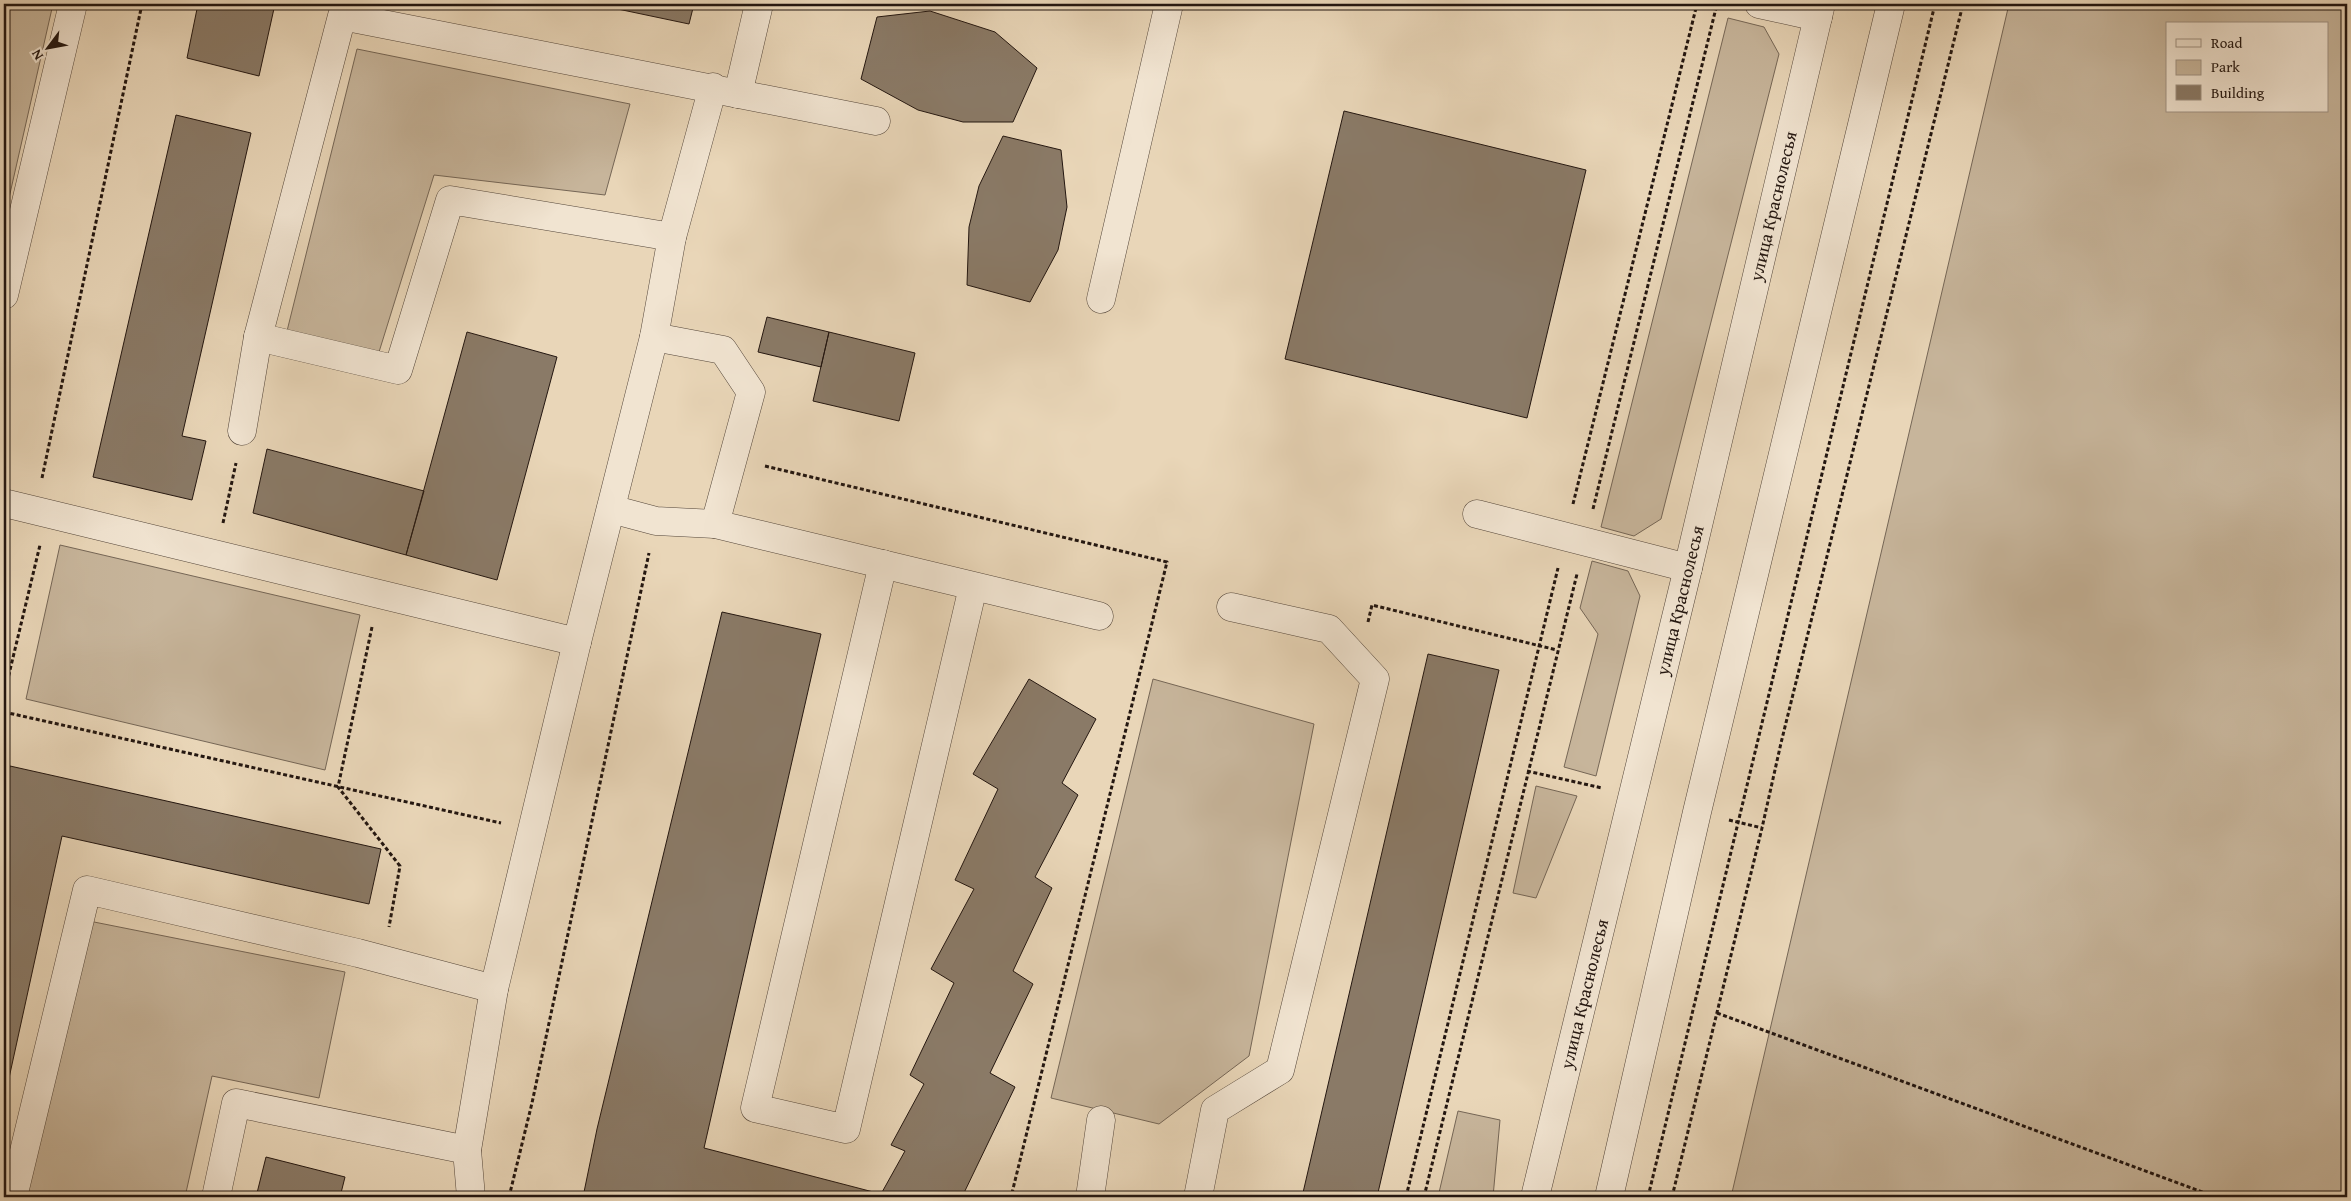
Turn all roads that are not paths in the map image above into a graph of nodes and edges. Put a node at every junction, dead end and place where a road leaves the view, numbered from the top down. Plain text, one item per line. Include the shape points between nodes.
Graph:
1 (73, 4) edge
2 (759, 4) edge
3 (1169, 4) edge
4 (1759, 4) edge
5 (1891, 4) edge
6 (1820, 10) edge
7 (726, 90) junction
8 (876, 121) dead end
9 (672, 237) junction
10 (4, 295) edge
11 (1101, 299) dead end
12 (258, 337) junction
13 (654, 338) junction
14 (242, 431) road end
15 (4, 503) edge
16 (611, 510) junction
17 (1477, 514) dead end
18 (715, 524) junction
19 (883, 564) junction
20 (1688, 568) junction
21 (973, 587) junction
22 (1231, 607) dead end
23 (1099, 616) dead end
24 (577, 642) junction
25 (494, 988) junction
26 (1101, 1120) dead end
27 (467, 1150) junction
28 (13, 1197) edge
29 (216, 1197) edge
30 (471, 1197) edge
31 (1090, 1197) edge
32 (1198, 1197) edge
33 (1535, 1197) edge
34 (1609, 1197) edge

1 - 10 street
2 - 7 street
3 - 11 street
4 - 6 street
5 - 34 street via 1697,812
6 - 20 street, улица Краснолесья
7 - 8 street via 780,104
7 - 9 street
7 - 12 street via 342,16
9 - 12 street via 450,200 398,370
9 - 13 street
12 - 14 street
13 - 16 street
13 - 18 street via 723,350 752,392
15 - 24 street
16 - 18 street via 656,521
16 - 24 street
17 - 20 street
18 - 19 street
19 - 21 street
19 - 21 street via 755,1108 846,1129
20 - 33 street, улица Краснолесья
21 - 23 street
22 - 32 street via 1329,629 1375,679 1280,1070 1215,1110
24 - 25 street
25 - 27 street
25 - 28 street via 87,890
26 - 31 street
27 - 29 street via 236,1103
27 - 30 street

